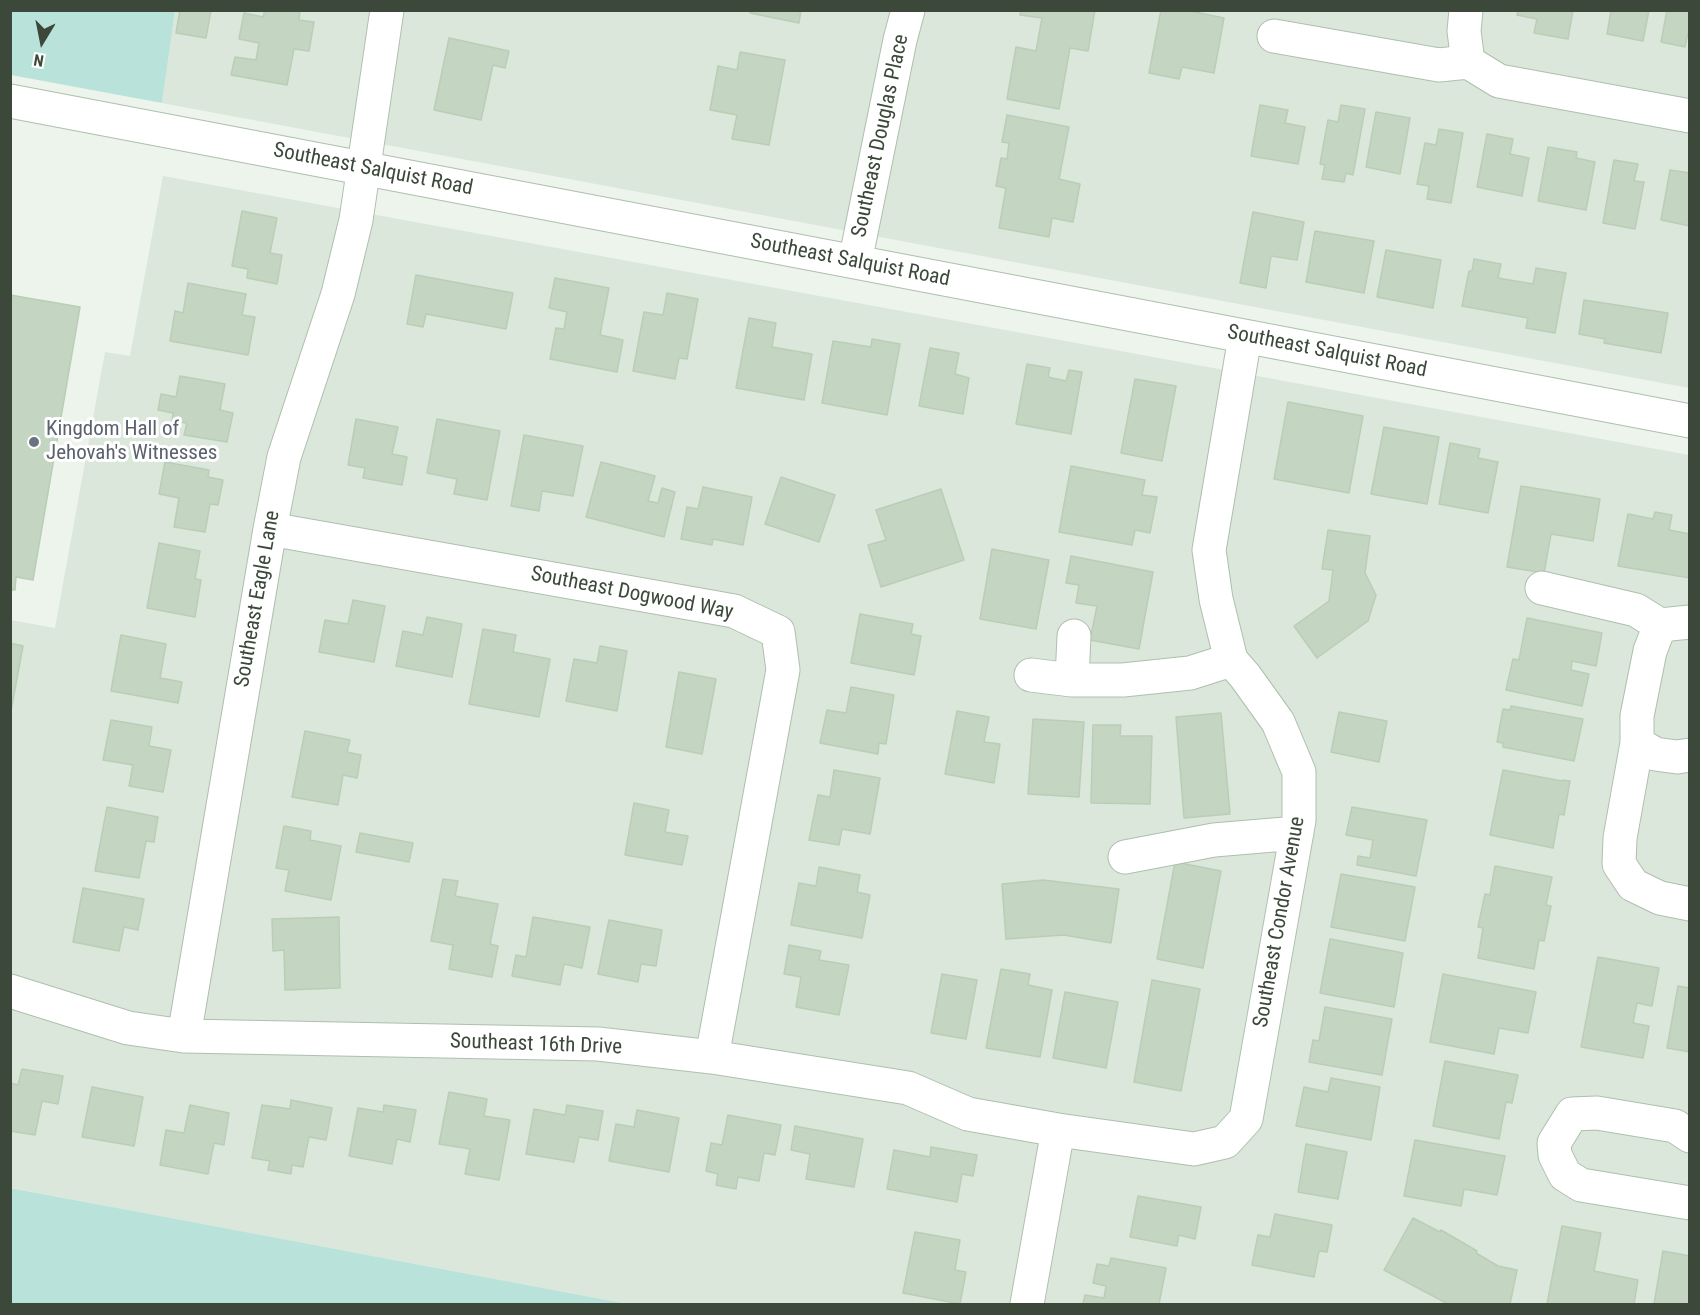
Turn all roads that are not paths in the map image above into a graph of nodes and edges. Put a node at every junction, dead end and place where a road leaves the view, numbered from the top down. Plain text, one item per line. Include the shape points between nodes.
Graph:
1 (387, 10) edge
2 (908, 10) edge
3 (1466, 10) edge
4 (1274, 36) dead end
5 (1468, 62) junction
6 (10, 101) edge
7 (1689, 116) edge
8 (363, 168) junction
9 (855, 262) junction
10 (1245, 337) junction
11 (1689, 421) edge
12 (270, 529) junction
13 (1542, 588) dead end
14 (1675, 623) edge
15 (1074, 636) dead end
16 (1231, 660) junction
17 (1031, 675) dead end
18 (1072, 680) junction
19 (1637, 743) junction
20 (1689, 755) edge
21 (1297, 833) junction
22 (1125, 857) dead end
23 (1689, 904) edge
24 (10, 991) edge
25 (184, 1036) junction
26 (711, 1057) junction
27 (1058, 1130) junction
28 (1689, 1136) edge
29 (1689, 1203) edge
30 (1027, 1305) edge

1 - 8 street, Southeast Eagle Lane
2 - 9 street, Southeast Douglas Place
3 - 5 street
4 - 5 street via 1439,65
5 - 7 street via 1499,81
6 - 8 street, Southeast Salquist Road
8 - 9 street, Southeast Salquist Road
8 - 12 street, Southeast Eagle Lane via 356,220 338,294 284,456
9 - 10 street, Southeast Salquist Road
10 - 11 street, Southeast Salquist Road
10 - 16 street, Southeast Condor Avenue via 1209,550
12 - 25 street, Southeast Eagle Lane
12 - 26 street, Southeast Dogwood Way via 734,611 778,632 783,670
13 - 14 street
14 - 19 street via 1650,651 1636,716
15 - 18 street
16 - 18 street via 1190,673 1123,680
16 - 21 street, Southeast Condor Avenue via 1278,722 1299,772
17 - 18 street
19 - 20 street via 1655,754
19 - 23 street via 1619,864 1633,885 1660,898
21 - 22 street via 1214,840
21 - 27 street, Southeast Condor Avenue via 1246,1119 1226,1142 1194,1149
24 - 25 street, Southeast 16th Drive via 128,1028
25 - 26 street, Southeast 16th Drive via 598,1044
26 - 27 street, Southeast 16th Drive via 908,1088 968,1114
27 - 30 street
28 - 29 street via 1675,1126 1589,1113 1572,1114 1554,1143 1565,1175 1581,1185

